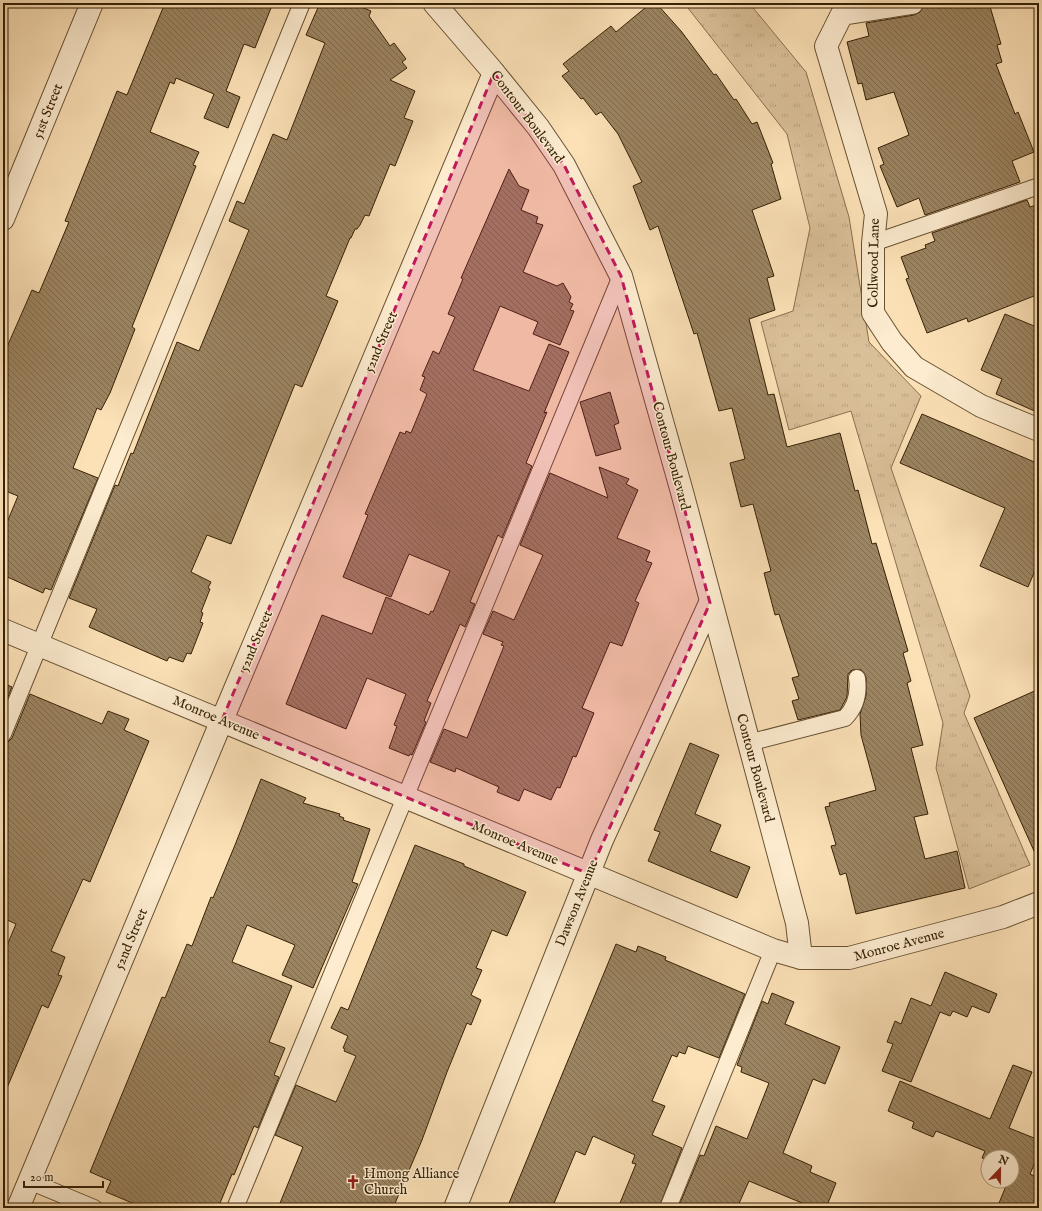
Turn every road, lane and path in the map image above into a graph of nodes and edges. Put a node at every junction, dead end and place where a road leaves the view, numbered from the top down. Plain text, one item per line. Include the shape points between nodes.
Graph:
1 (92, 3) edge
2 (302, 3) edge
3 (434, 3) edge
4 (912, 3) edge
5 (494, 73) junction
6 (1039, 186) edge
7 (3, 219) edge
8 (873, 243) junction
9 (621, 276) junction
10 (1039, 430) edge
11 (710, 603) junction
12 (3, 630) edge
13 (40, 645) junction
14 (857, 678) dead end
15 (222, 720) junction
16 (3, 734) edge
17 (748, 743) junction
18 (404, 797) junction
19 (589, 874) junction
20 (1039, 903) edge
21 (774, 950) junction
22 (801, 958) junction
23 (29, 1181) junction
24 (18, 1208) edge
25 (94, 1208) edge
26 (235, 1208) edge
27 (455, 1208) edge
28 (668, 1208) edge

1 - 7 street, 51st Street
2 - 13 lane
3 - 5 street, Contour Boulevard
4 - 8 street, Collwood Lane via 842,14 826,46 876,214
5 - 9 street, Contour Boulevard via 538,127 564,165
5 - 15 street, 52nd Street
6 - 8 lane
8 - 10 street, Collwood Lane via 873,313 892,342 914,367 974,402
9 - 11 street, Contour Boulevard via 682,492
9 - 18 lane
11 - 17 street, Contour Boulevard
11 - 19 street, Dawson Avenue
12 - 13 street, Monroe Avenue
13 - 15 street, Monroe Avenue
13 - 16 lane
14 - 17 lane via 859,689 856,700 845,718
15 - 18 street, Monroe Avenue
15 - 23 street, 52nd Street
17 - 22 street, Contour Boulevard via 797,923
18 - 19 street, Monroe Avenue
18 - 26 lane
19 - 21 street, Monroe Avenue
19 - 27 street, Dawson Avenue
20 - 22 street, Monroe Avenue via 1003,917 849,958
21 - 22 street, Monroe Avenue
21 - 28 lane
23 - 24 street, 52nd Street
23 - 25 lane

